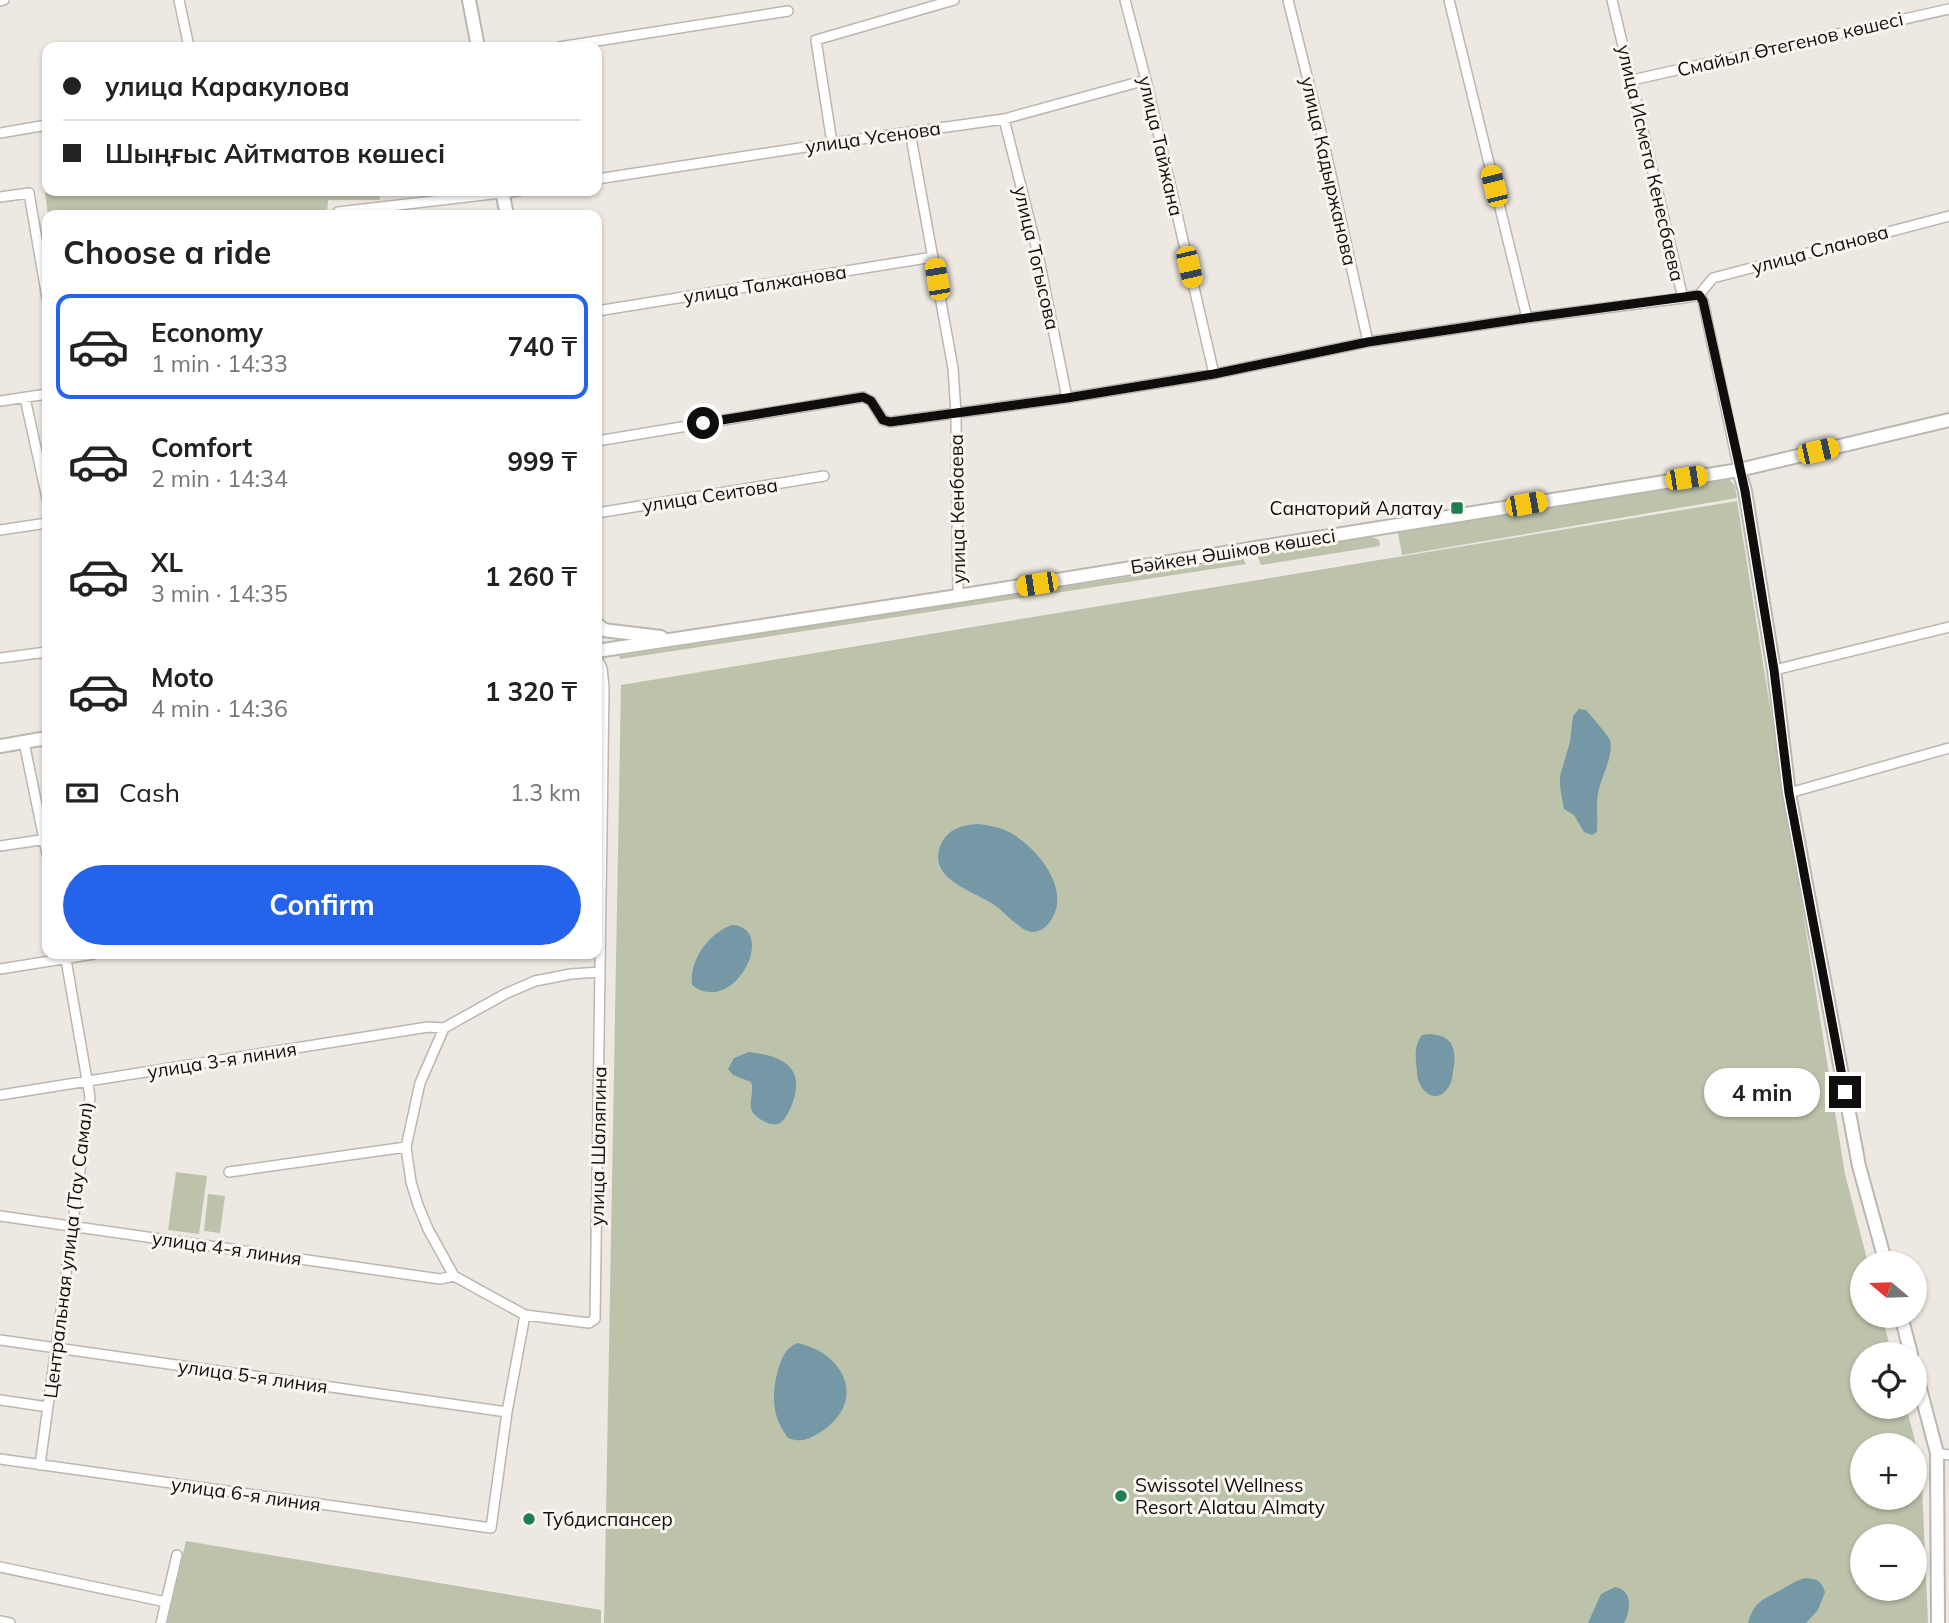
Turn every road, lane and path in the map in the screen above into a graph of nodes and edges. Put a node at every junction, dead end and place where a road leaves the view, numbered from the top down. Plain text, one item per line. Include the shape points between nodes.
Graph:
1 (179, 0) edge
2 (469, 0) edge
3 (954, 0) edge
4 (1125, 0) edge
5 (1287, 0) edge
6 (1449, 0) edge
7 (1612, 0) edge
8 (1949, 9) edge
9 (788, 11) dead end
10 (188, 42) edge
11 (477, 42) edge
12 (591, 42) edge
13 (1146, 80) junction
14 (1632, 80) junction
15 (1004, 119) junction
16 (42, 126) edge
17 (910, 132) junction
18 (0, 133) edge
19 (832, 143) junction
20 (602, 178) edge
21 (464, 196) edge
22 (0, 197) edge
23 (354, 210) edge
24 (1949, 216) edge
25 (933, 257) junction
26 (42, 269) edge
27 (1699, 295) junction
28 (1683, 298) junction
29 (602, 310) edge
30 (1527, 318) junction
31 (1368, 342) junction
32 (1214, 374) junction
33 (42, 395) edge
34 (25, 398) junction
35 (1067, 398) junction
36 (0, 401) edge
37 (956, 414) junction
38 (1949, 419) edge
39 (602, 440) edge
40 (1739, 470) junction
41 (42, 475) edge
42 (824, 476) dead end
43 (602, 512) edge
44 (42, 524) edge
45 (0, 530) edge
46 (958, 596) junction
47 (1949, 627) edge
48 (602, 628) edge
49 (682, 639) junction
50 (602, 650) edge
51 (42, 653) edge
52 (0, 658) edge
53 (602, 668) edge
54 (1774, 670) junction
55 (604, 712) junction
56 (602, 714) edge
57 (42, 739) edge
58 (24, 742) junction
59 (602, 745) edge
60 (0, 746) edge
61 (1949, 748) edge
62 (1789, 793) junction
63 (42, 821) edge
64 (42, 840) edge
65 (0, 846) edge
66 (51, 959) edge
67 (66, 959) edge
68 (600, 959) edge
69 (0, 969) edge
70 (600, 972) junction
71 (444, 1028) junction
72 (87, 1082) junction
73 (0, 1096) edge
74 (406, 1147) junction
75 (229, 1172) dead end
76 (0, 1216) edge
77 (72, 1226) junction
78 (1882, 1251) edge
79 (454, 1276) junction
80 (525, 1315) junction
81 (0, 1340) edge
82 (56, 1348) junction
83 (0, 1400) edge
84 (1927, 1405) edge
85 (48, 1406) junction
86 (507, 1412) junction
87 (1943, 1454) edge
88 (0, 1459) edge
89 (40, 1465) junction
90 (177, 1555) dead end
91 (0, 1567) edge
92 (166, 1602) junction
93 (0, 1621) edge
94 (10, 1623) edge
95 (161, 1623) edge
96 (1938, 1623) edge

1 - 10 street
2 - 11 main road
3 - 19 street via 816,40
4 - 13 street, улица Тайжана
5 - 31 street, улица Кадыржанова
6 - 30 street
7 - 14 street, улица Исмета Кенесбаева
8 - 14 street, Смайыл Өтегенов көшесі
9 - 12 street
13 - 15 street, улица Усенова
13 - 32 street, улица Тайжана
14 - 28 street, улица Исмета Кенесбаева
15 - 17 street, улица Усенова
15 - 35 street, улица Тогысова
16 - 18 street
17 - 19 street, улица Усенова
17 - 25 street, улица Кенбаева
19 - 20 street, улица Усенова
21 - 23 street
22 - 26 street via 29,193
24 - 27 street, улица Сланова via 1713,278
25 - 29 street, улица Талжанова
25 - 37 street, улица Кенбаева via 953,368
27 - 28 street, улица Исмета Кенесбаева
27 - 40 street, улица Исмета Кенесбаева
28 - 30 street
30 - 31 street
31 - 32 street
32 - 35 street
33 - 34 street
34 - 36 street
34 - 41 street
35 - 37 street
37 - 39 street via 890,422 863,397
37 - 46 street, улица Кенбаева
38 - 40 main road, Бәйкен Әшімов көшесі
40 - 46 main road, Бәйкен Әшімов көшесі
40 - 54 main road
42 - 43 street, улица Сеитова
44 - 45 street
46 - 49 main road, Бәйкен Әшімов көшесі
47 - 54 street
48 - 49 main road
49 - 50 main road, Бәйкен Әшімов көшесі
51 - 52 street
53 - 55 street, улица Шаляпина
54 - 62 main road
55 - 56 street
55 - 59 street, улица Шаляпина
57 - 58 main road
58 - 60 main road
58 - 63 street
61 - 62 street
62 - 78 main road via 1859,1166
64 - 65 street
66 - 69 street
67 - 72 street, Центральная улица (Тау Самал)
68 - 70 street, улица Шаляпина
70 - 71 street via 535,981
70 - 80 street, улица Шаляпина via 595,1319 589,1323
71 - 72 street, улица 3-я линия
71 - 74 street via 420,1083
72 - 73 street, улица 3-я линия
72 - 77 street, Центральная улица (Тау Самал) via 90,1097
74 - 75 street
74 - 79 street via 418,1205
76 - 77 street, улица 4-я линия
77 - 79 street, улица 4-я линия via 440,1279
77 - 82 street, Центральная улица (Тау Самал)
79 - 80 street
80 - 86 street
81 - 82 street, улица 5-я линия
82 - 85 street, Центральная улица (Тау Самал)
82 - 86 street, улица 5-я линия
83 - 85 street
84 - 87 main road
85 - 89 street, Центральная улица (Тау Самал)
86 - 89 street, улица 6-я линия via 491,1528
87 - 96 main road
88 - 89 street, улица 6-я линия
90 - 92 street
91 - 92 street
92 - 95 street
93 - 94 street

